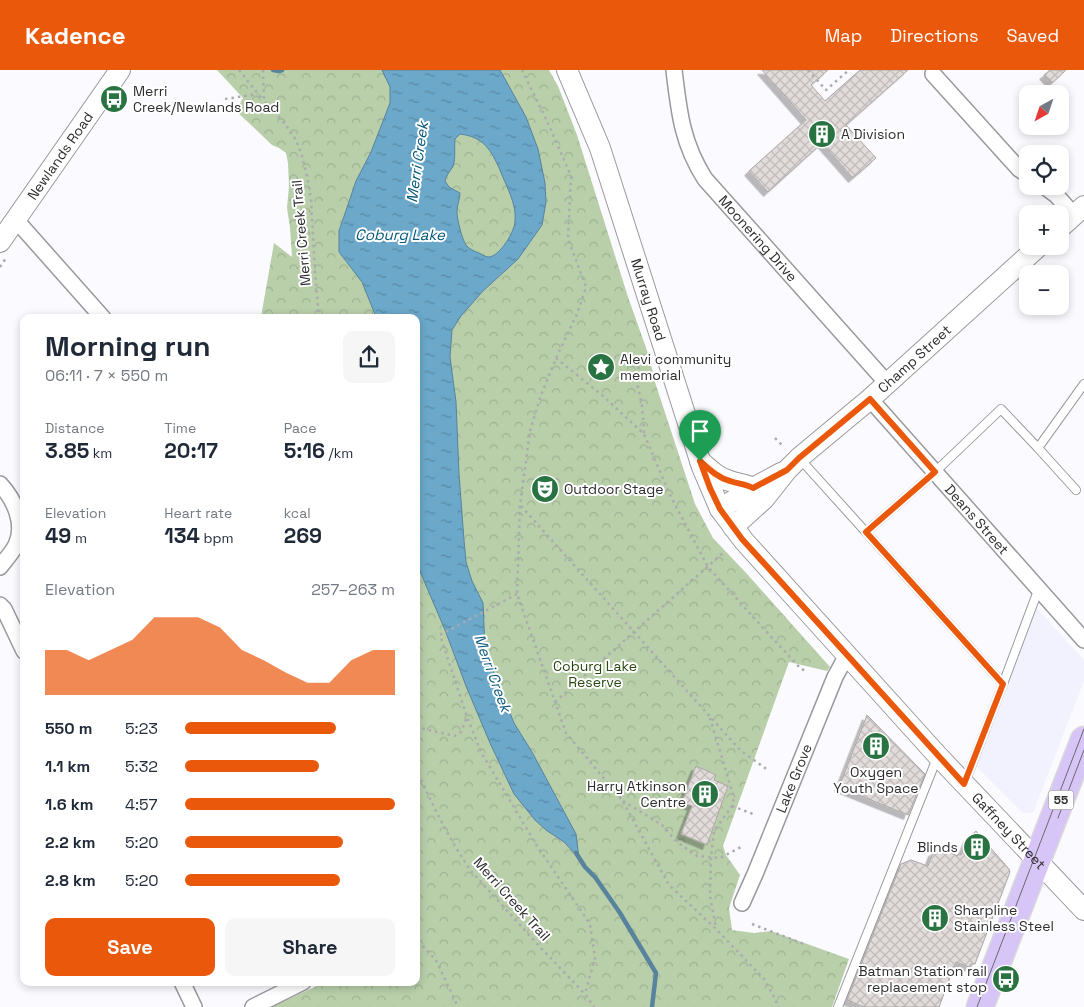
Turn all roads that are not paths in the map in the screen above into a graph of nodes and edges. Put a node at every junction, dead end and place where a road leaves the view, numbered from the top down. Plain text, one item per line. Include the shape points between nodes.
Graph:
1 (120, 70) edge
2 (567, 70) edge
3 (674, 70) edge
4 (933, 74) dead end
5 (1019, 168) edge
6 (1056, 195) edge
7 (1073, 216) edge
8 (16, 220) junction
9 (0, 242) edge
10 (1029, 255) edge
11 (99, 314) edge
12 (887, 383) junction
13 (1084, 384) edge
14 (870, 399) junction
15 (1038, 448) junction
16 (790, 458) junction
17 (700, 461) junction
18 (935, 472) junction
19 (0, 484) edge
20 (753, 488) junction
21 (1076, 490) dead end
22 (720, 509) junction
23 (733, 527) junction
24 (866, 532) junction
25 (0, 567) edge
26 (1038, 588) junction
27 (0, 605) edge
28 (1084, 640) edge
29 (20, 643) edge
30 (847, 655) junction
31 (1003, 684) junction
32 (1084, 740) edge
33 (938, 756) junction
34 (964, 784) junction
35 (1037, 860) junction
36 (742, 903) dead end
37 (1084, 910) edge
38 (184, 986) edge
39 (295, 986) edge
40 (194, 1007) edge
41 (253, 1007) edge
42 (838, 1007) edge
43 (980, 1007) edge

1 - 8 main road, Newlands Road
2 - 17 main road, Murray Road via 600,148
3 - 12 street, Moonering Drive via 683,132 688,149 705,180
4 - 5 street
6 - 7 street
8 - 9 main road, Newlands Road
8 - 11 street
10 - 12 main road, Champ Street
12 - 14 main road, Champ Street
13 - 15 lane
14 - 16 main road, Champ Street
14 - 18 street, Deans Street
15 - 18 lane via 1001,409
15 - 21 lane
16 - 20 main road, Champ Street
16 - 23 main road, Champ Street via 764,499
16 - 24 lane
17 - 20 main road via 726,480
17 - 22 main road, Murray Road
18 - 24 lane
18 - 26 street, Deans Street
19 - 25 street via 16,507 20,534 16,546
20 - 22 main road, Champ Street
22 - 23 main road, Murray Road
23 - 30 main road, Gaffney Street
24 - 31 lane
26 - 28 street, Deans Street
26 - 31 lane
27 - 29 street
30 - 33 main road, Gaffney Street
30 - 36 street, Lake Grove
31 - 34 lane
32 - 35 highway, 55
33 - 34 main road, Gaffney Street
33 - 42 lane
34 - 35 main road, Gaffney Street
35 - 37 main road, Gaffney Street
35 - 43 highway, 55
38 - 40 street
39 - 41 street

